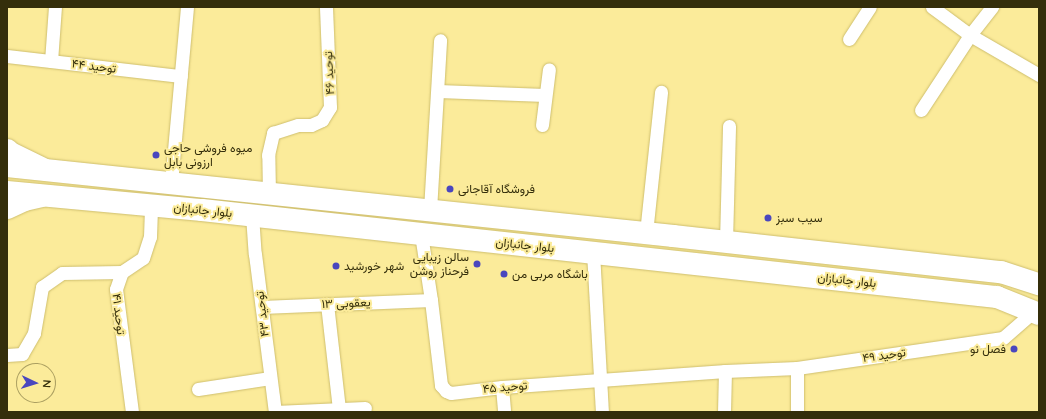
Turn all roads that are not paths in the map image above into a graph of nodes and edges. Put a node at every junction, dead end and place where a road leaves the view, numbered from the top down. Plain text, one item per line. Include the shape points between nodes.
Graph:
1 (55, 7) edge
2 (187, 7) edge
3 (326, 7) edge
4 (870, 7) edge
5 (932, 7) edge
6 (992, 7) edge
7 (970, 36) junction
8 (849, 39) dead end
9 (440, 40) dead end
10 (7, 56) edge
11 (51, 61) junction
12 (549, 69) dead end
13 (1039, 75) edge
14 (180, 76) junction
15 (438, 91) junction
16 (661, 92) dead end
17 (545, 95) junction
18 (921, 110) dead end
19 (542, 124) dead end
20 (729, 126) dead end
21 (7, 149) edge
22 (7, 166) edge
23 (50, 171) junction
24 (172, 183) junction
25 (7, 192) edge
26 (269, 194) junction
27 (48, 195) junction
28 (151, 205) junction
29 (7, 208) edge
30 (430, 210) junction
31 (252, 215) junction
32 (646, 233) junction
33 (421, 234) junction
34 (726, 242) junction
35 (593, 252) junction
36 (122, 272) junction
37 (1039, 284) edge
38 (431, 300) junction
39 (327, 304) junction
40 (262, 306) junction
41 (1037, 313) edge
42 (7, 355) edge
43 (797, 368) junction
44 (725, 371) junction
45 (270, 378) junction
46 (599, 380) junction
47 (502, 387) junction
48 (198, 389) dead end
49 (365, 408) dead end
50 (339, 409) junction
51 (132, 412) edge
52 (276, 412) edge
53 (504, 412) edge
54 (602, 412) edge
55 (724, 412) edge
56 (796, 412) edge

1 - 11 street
2 - 14 street
3 - 26 street, توحید ۴۶ via 330,107 322,120 311,125 298,125 273,133 268,155
4 - 8 street
5 - 7 street
6 - 7 street
7 - 13 street
7 - 18 street
9 - 15 street
10 - 11 street, توحید ۴۴
11 - 14 street, توحید ۴۴
12 - 17 street
14 - 24 street
15 - 17 street
15 - 30 street
16 - 32 street
17 - 19 street
20 - 34 street
21 - 23 main road
22 - 23 highway, بلوار جانبازان
23 - 24 highway, بلوار جانبازان
24 - 26 highway, بلوار جانبازان
25 - 27 highway, بلوار جانبازان
26 - 30 highway, بلوار جانبازان
27 - 28 highway, بلوار جانبازان
27 - 29 main road via 24,200
28 - 31 highway, بلوار جانبازان
28 - 36 street via 150,237 143,258
30 - 32 highway, بلوار جانبازان
31 - 33 highway, بلوار جانبازان
31 - 40 street, توحید ۴۳
32 - 34 highway, بلوار جانبازان
33 - 35 highway, بلوار جانبازان
33 - 38 street, توحید ۴۵
34 - 37 highway, بلوار جانبازان via 1001,272
35 - 41 highway, بلوار جانبازان via 997,297
35 - 46 street
36 - 42 street via 62,274 42,287 34,333 22,354
36 - 51 street, توحید ۴۱ via 116,289
38 - 39 street, یعقوبی ۱۳
38 - 47 street, توحید ۴۵ via 441,385 451,393
39 - 40 street, یعقوبی ۱۳
39 - 50 street
40 - 45 street, توحید ۴۳
41 - 43 street, توحید ۴۹ via 1003,338
43 - 44 street, توحید ۴۹
43 - 56 street
44 - 46 street, توحید ۴۵
44 - 55 street
45 - 48 street
45 - 52 street, توحید ۴۳
46 - 47 street, توحید ۴۵
46 - 54 street
47 - 53 street
49 - 50 street
50 - 52 street

